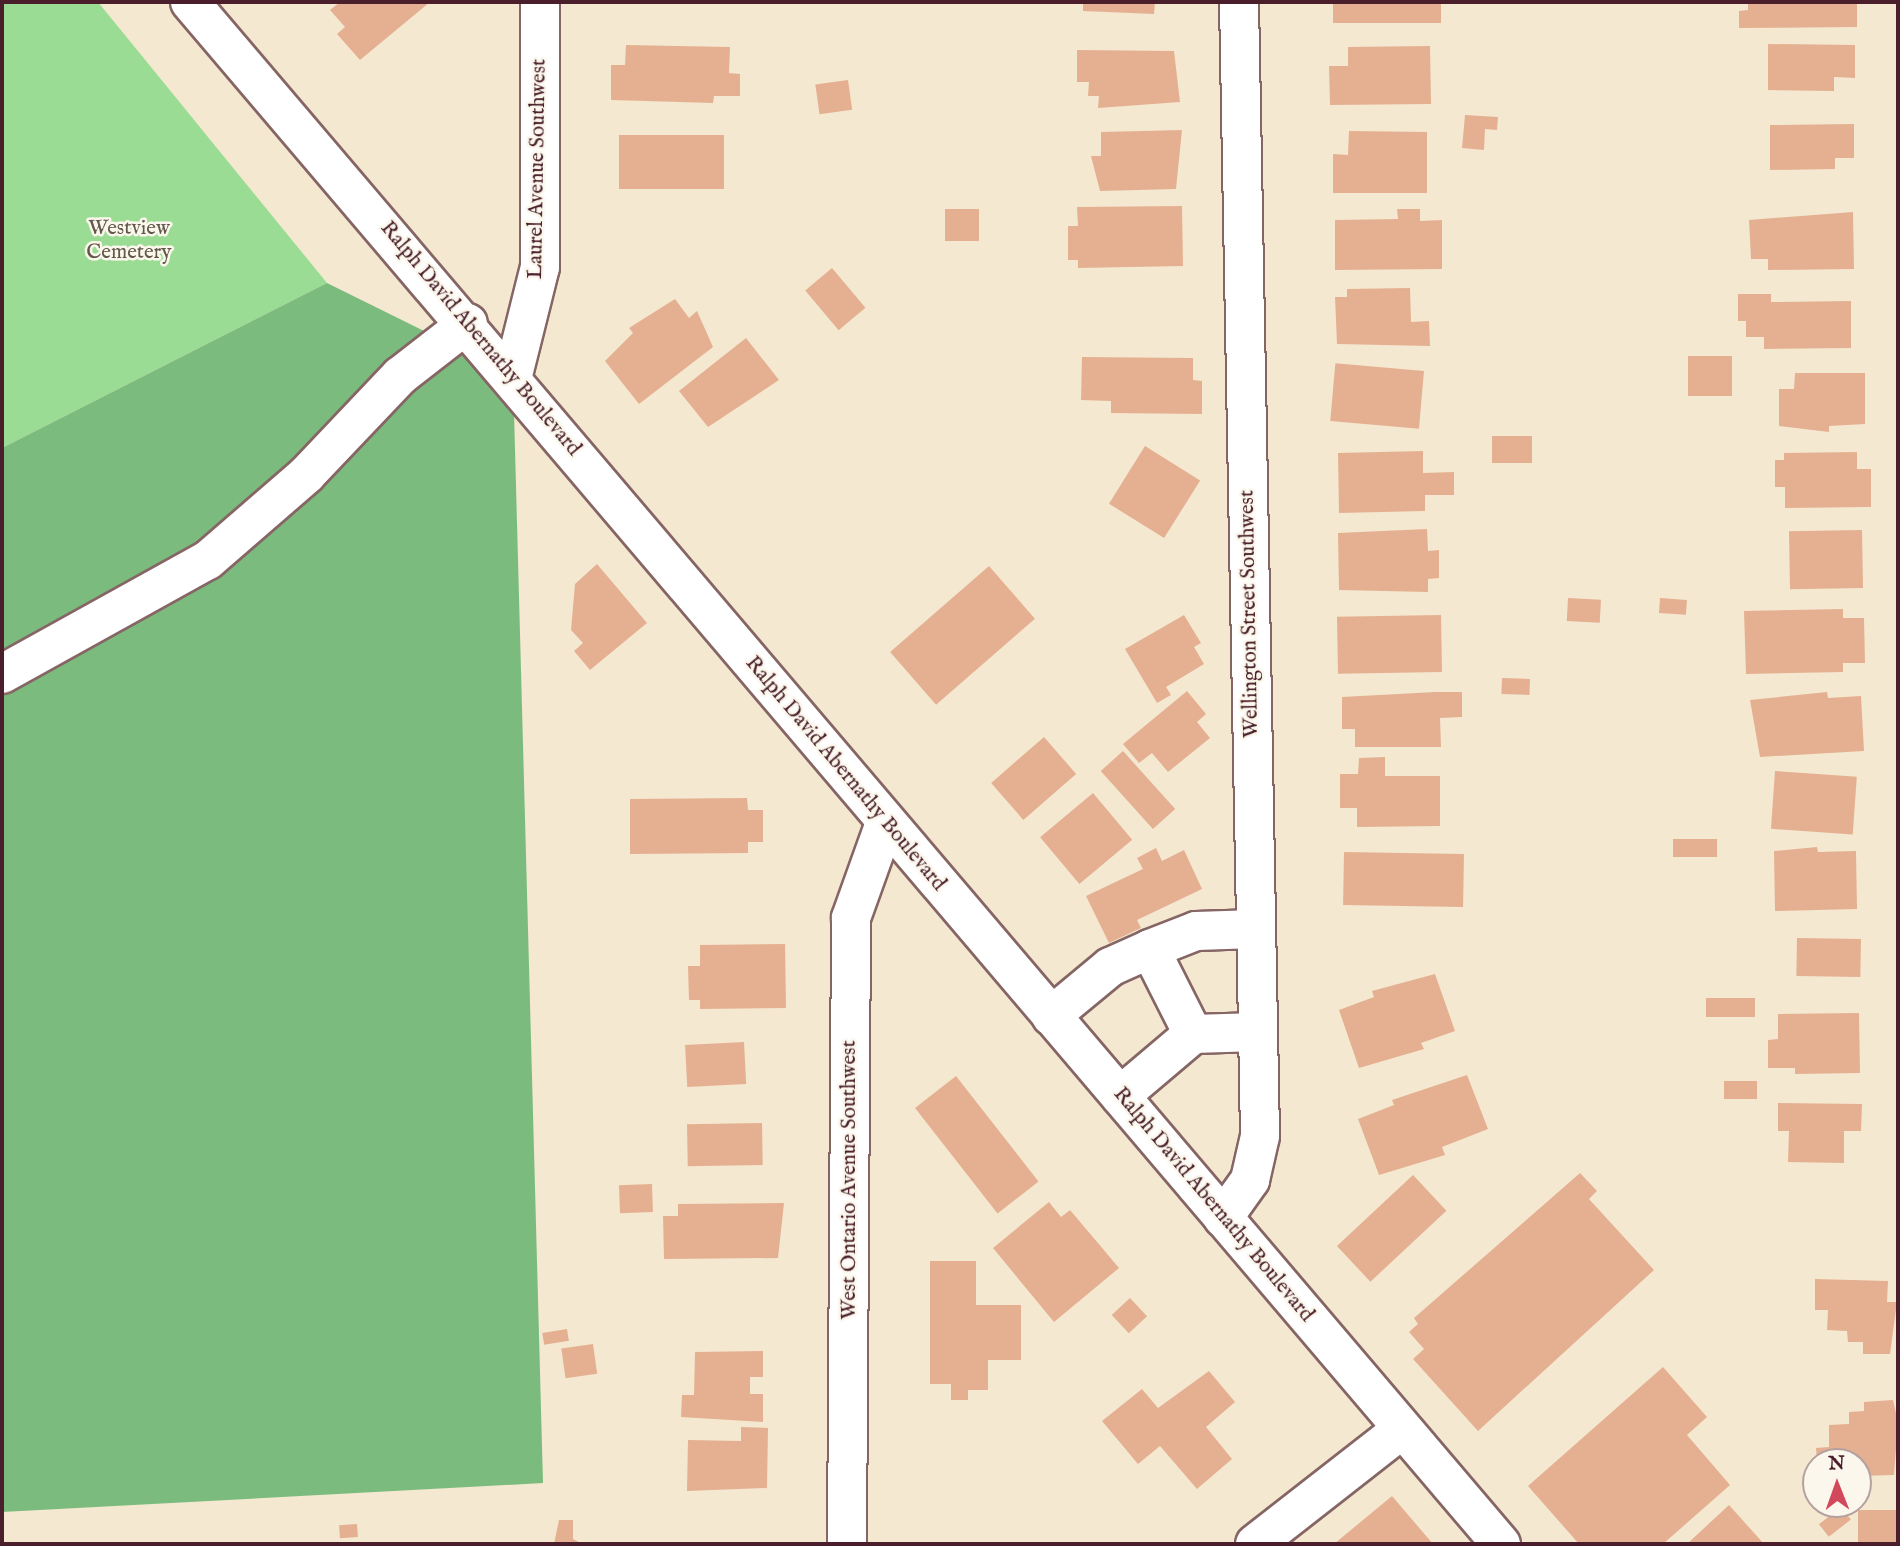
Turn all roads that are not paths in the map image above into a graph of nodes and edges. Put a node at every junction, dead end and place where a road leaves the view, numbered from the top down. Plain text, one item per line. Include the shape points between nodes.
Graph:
1 (190, 2) edge
2 (540, 2) edge
3 (1239, 2) edge
4 (468, 323) junction
5 (513, 375) junction
6 (2, 674) edge
7 (885, 823) junction
8 (1256, 929) junction
9 (1150, 948) junction
10 (1051, 1016) junction
11 (1258, 1032) junction
12 (1193, 1034) junction
13 (1120, 1097) junction
14 (1223, 1217) junction
15 (1402, 1429) junction
16 (847, 1544) edge
17 (1255, 1544) edge
18 (1502, 1544) edge

1 - 4 street, Ralph David Abernathy Boulevard
2 - 5 street, Laurel Avenue Southwest via 540,267
3 - 8 street, Wellington Street Southwest
4 - 5 street, Ralph David Abernathy Boulevard
4 - 6 street via 400,376 306,475 208,560
5 - 7 street, Ralph David Abernathy Boulevard
7 - 10 street, Ralph David Abernathy Boulevard
7 - 16 street, West Ontario Avenue Southwest via 851,918
8 - 9 street via 1196,931
8 - 11 street, Wellington Street Southwest
9 - 10 street via 1110,967
9 - 12 street
10 - 13 street, Ralph David Abernathy Boulevard
11 - 12 street
11 - 14 street, Wellington Street Southwest via 1260,1136 1250,1180
12 - 13 street
13 - 14 street, Ralph David Abernathy Boulevard
14 - 15 street, Ralph David Abernathy Boulevard
15 - 17 street
15 - 18 street, Ralph David Abernathy Boulevard

